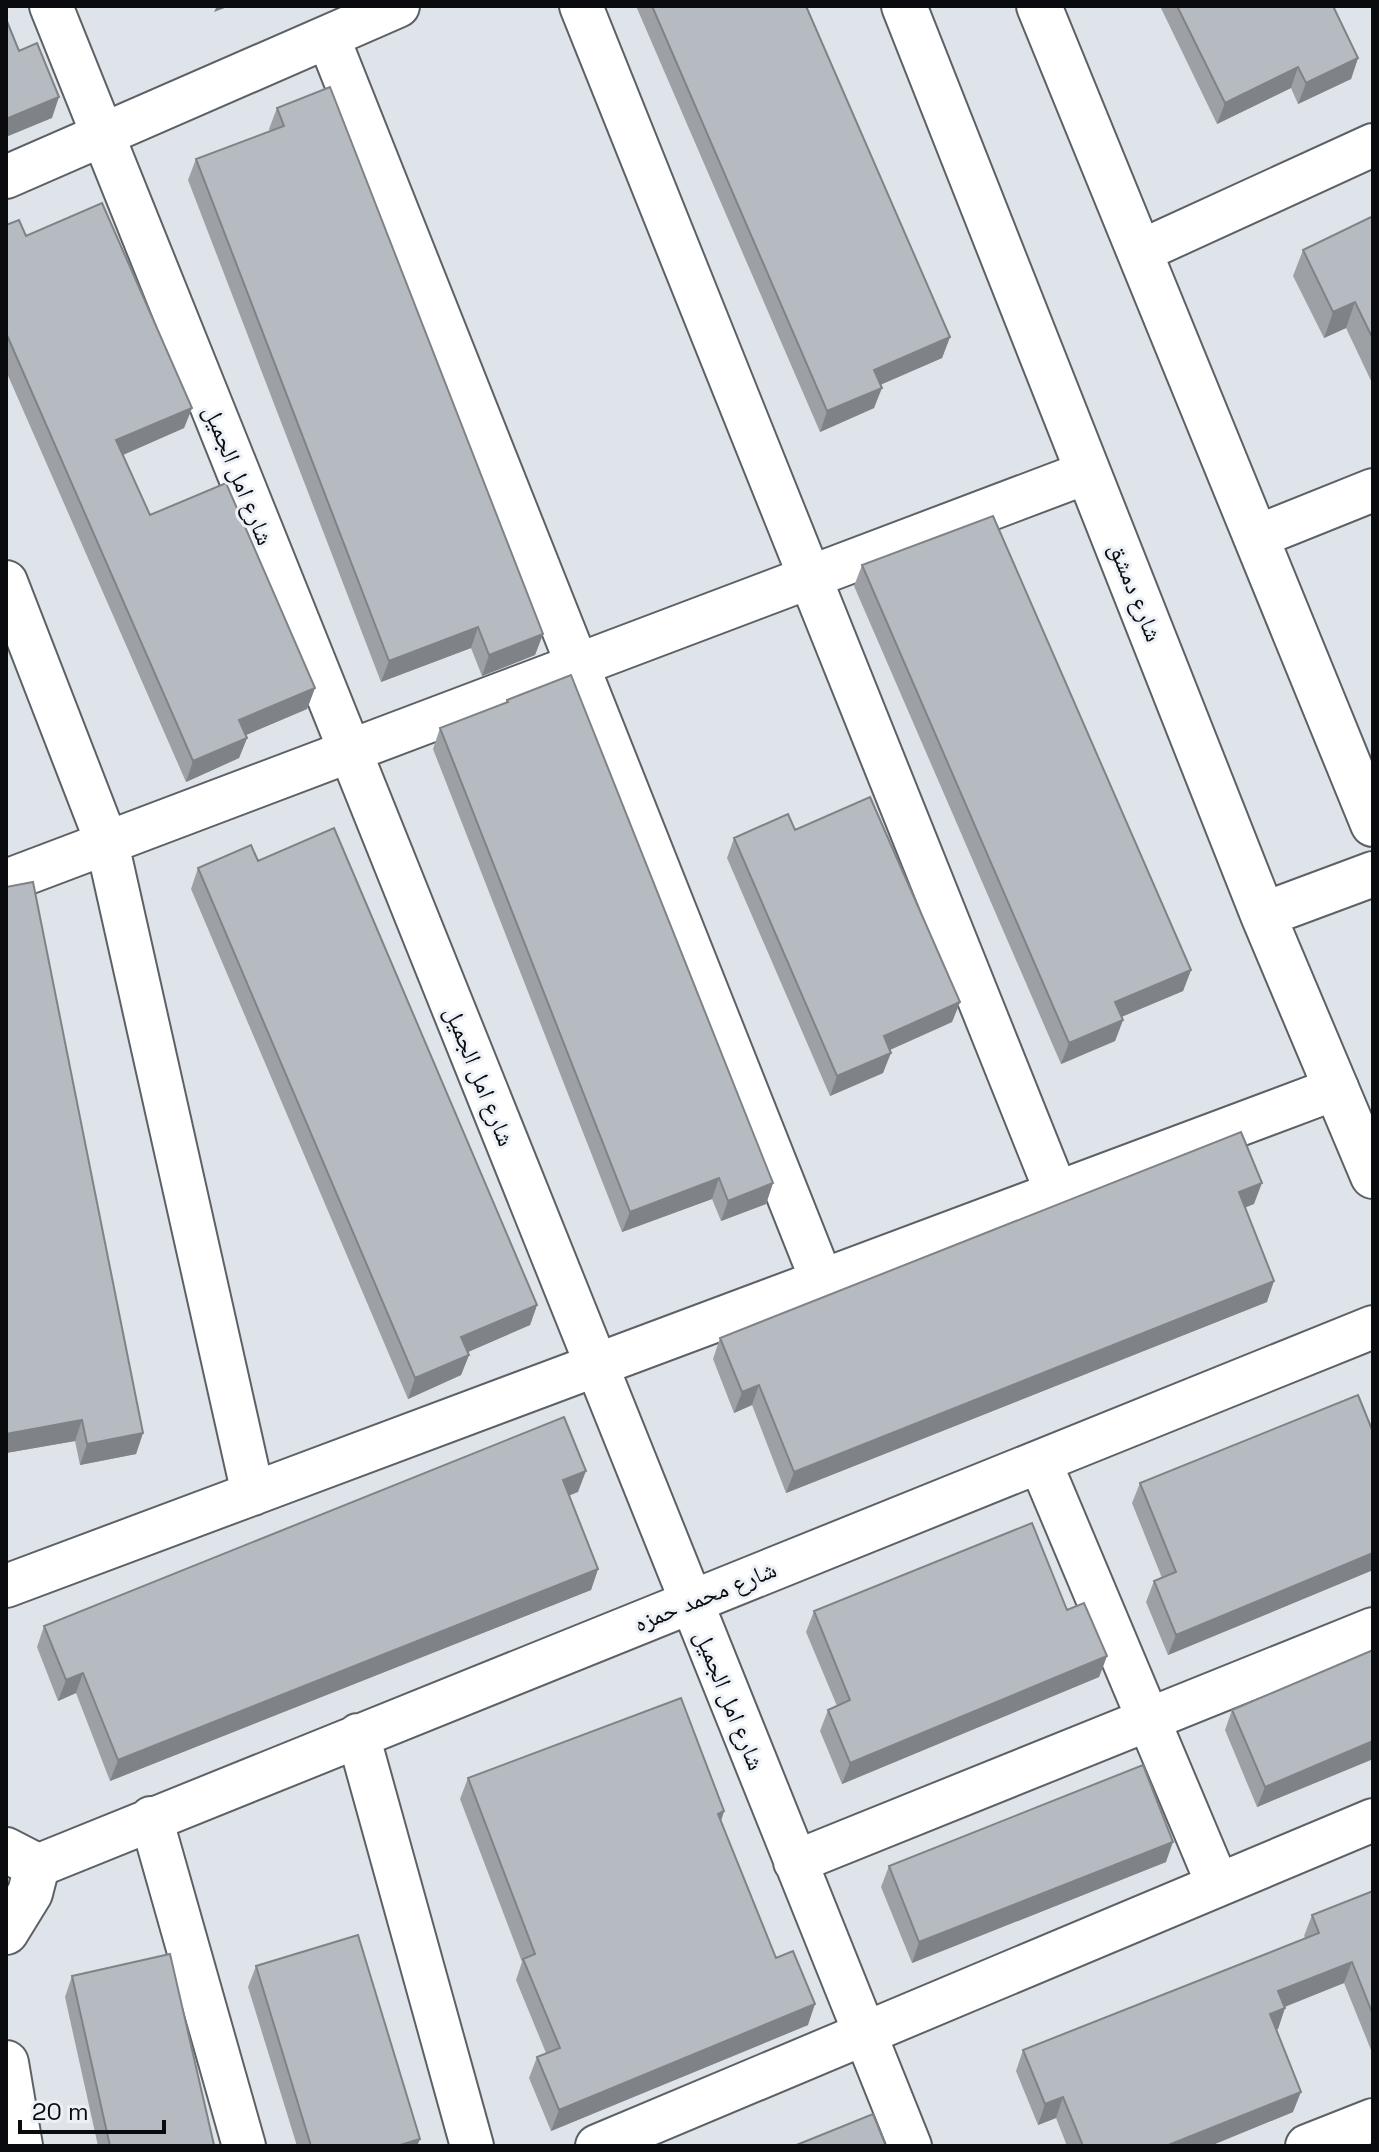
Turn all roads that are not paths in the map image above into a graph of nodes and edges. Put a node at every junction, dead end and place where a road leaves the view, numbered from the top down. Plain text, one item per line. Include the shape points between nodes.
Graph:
1 (51, 6) edge
2 (398, 6) edge
3 (581, 6) edge
4 (904, 6) edge
5 (1039, 6) edge
6 (328, 37) junction
7 (103, 135) junction
8 (1373, 145) edge
9 (6, 177) edge
10 (1139, 252) junction
11 (1088, 472) junction
12 (1373, 490) edge
13 (1256, 537) junction
14 (810, 578) junction
15 (6, 582) edge
16 (578, 665) junction
17 (350, 751) junction
18 (1368, 800) edge
19 (107, 843) junction
20 (1373, 874) edge
21 (6, 881) edge
22 (1263, 915) junction
23 (1337, 1088) junction
24 (1373, 1176) edge
25 (1057, 1194) junction
26 (822, 1281) junction
27 (1373, 1327) edge
28 (596, 1366) junction
29 (1040, 1462) junction
30 (253, 1494) junction
31 (6, 1586) edge
32 (691, 1601) junction
33 (1373, 1629) edge
34 (1148, 1723) junction
35 (358, 1735) junction
36 (151, 1818) junction
37 (1373, 1820) edge
38 (21, 1858) edge
39 (795, 1862) junction
40 (1218, 1885) junction
41 (6, 1932) edge
42 (865, 2034) junction
43 (6, 2063) edge
44 (1373, 2120) edge
45 (20, 2146) edge
46 (244, 2146) edge
47 (472, 2146) edge
48 (597, 2146) edge
49 (910, 2146) edge
50 (1307, 2146) edge

1 - 7 street, شارع امل الجميل
2 - 6 street
3 - 14 street
4 - 11 street, شارع دمشق
5 - 10 street
6 - 7 street
6 - 16 street
7 - 9 street
7 - 17 street, شارع امل الجميل
8 - 10 street
10 - 13 street
11 - 14 street
11 - 22 street, شارع دمشق
12 - 13 street
13 - 18 street
14 - 16 street
14 - 25 street
15 - 19 street
16 - 17 street
16 - 26 street
17 - 19 street
17 - 28 street, شارع امل الجميل
19 - 21 street
19 - 30 street
20 - 22 street
22 - 23 street, شارع دمشق
23 - 24 street, شارع دمشق
23 - 25 street
25 - 26 street
26 - 28 street
27 - 29 street, شارع محمد حمزه
28 - 30 street
28 - 32 street, شارع امل الجميل
29 - 32 street, شارع محمد حمزه
29 - 34 street
30 - 31 street
32 - 35 street, شارع محمد حمزه
32 - 39 street, شارع امل الجميل
33 - 34 street
34 - 39 street
34 - 40 street
35 - 36 street, شارع محمد حمزه
35 - 47 street
36 - 38 street, شارع محمد حمزه
36 - 46 street
37 - 40 street
38 - 41 street, شارع محمد حمزه via 30,1893
39 - 42 street, شارع امل الجميل
40 - 42 street
42 - 48 street
42 - 49 street, شارع امل الجميل
43 - 45 street
44 - 50 street

